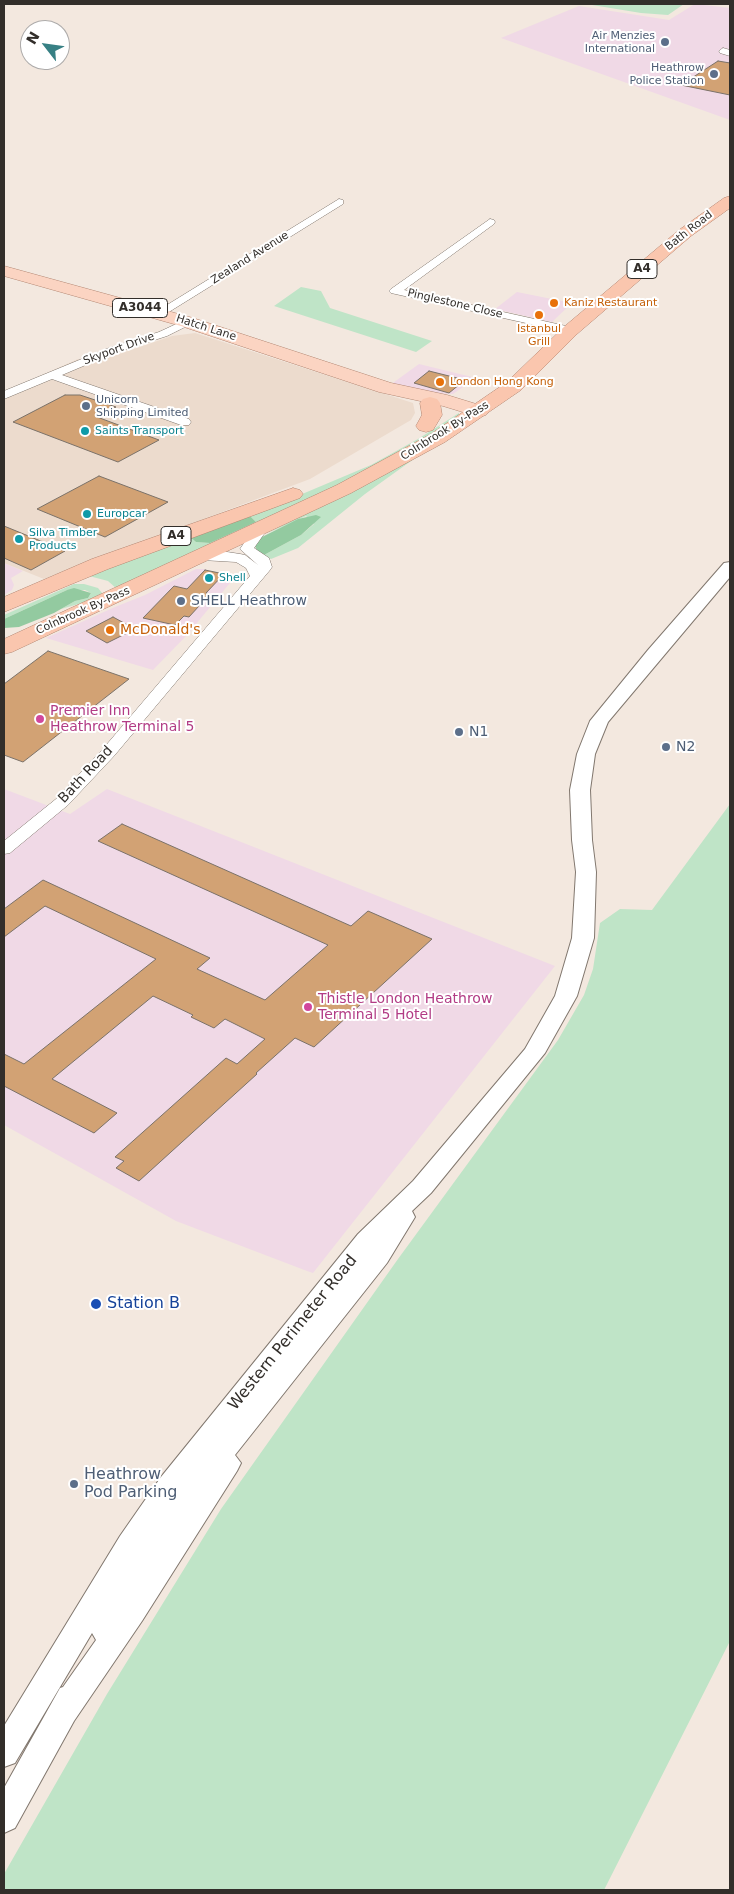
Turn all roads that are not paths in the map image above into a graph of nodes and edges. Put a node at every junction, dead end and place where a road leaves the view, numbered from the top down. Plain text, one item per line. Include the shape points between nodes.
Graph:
1 (730, 201) edge
2 (339, 202) dead end
3 (490, 222) dead end
4 (4, 271) edge
5 (160, 314) junction
6 (187, 322) junction
7 (564, 335) junction
8 (51, 375) junction
9 (406, 394) junction
10 (4, 395) edge
11 (430, 403) junction
12 (466, 410) junction
13 (185, 422) dead end
14 (426, 426) junction
15 (262, 527) junction
16 (202, 556) junction
17 (730, 567) edge
18 (256, 577) junction
19 (53, 583) junction
20 (112, 597) junction
21 (4, 605) edge
22 (14, 639) edge
23 (4, 647) edge
24 (4, 849) edge
25 (422, 1187) junction
26 (274, 1388) junction
27 (171, 1485) junction
28 (153, 1531) junction
29 (116, 1570) junction
30 (64, 1711) junction
31 (4, 1753) edge
32 (4, 1818) edge

1 - 7 highway, Bath Road / A4 via 684,233
2 - 5 street, Zealand Avenue
3 - 7 street, Pinglestone Close via 395,291
4 - 5 main road, Hatch Lane / A3044
5 - 6 main road, Hatch Lane / A3044
6 - 8 street, Skyport Drive
6 - 9 main road, Hatch Lane / A3044
7 - 12 highway, Colnbrook By-Pass / A4 via 522,379
8 - 10 street, Skyport Drive
8 - 13 street, Skyport Drive
9 - 11 main road, Hatch Lane / A3044
9 - 12 main road, Hatch Lane / A3044
11 - 12 main road, Hatch Lane / A3044
11 - 14 highway via 432,415
12 - 14 highway, Colnbrook By-Pass / A4
12 - 15 highway, Colnbrook By-Pass / A4 via 414,452
14 - 19 highway, Colnbrook By-Pass / A4 via 317,485
15 - 16 highway, Colnbrook By-Pass / A4
15 - 18 street, Bath Road via 248,547 265,562 265,567
16 - 18 street via 240,558 251,565
16 - 20 highway, Colnbrook By-Pass / A4
17 - 25 street, Western Perimeter Road via 599,721 586,754 580,790 586,872 583,938 566,996 534,1053
18 - 24 street, Bath Road via 83,780 62,802
19 - 20 highway via 92,581 107,588
19 - 21 highway, Colnbrook By-Pass / A4
20 - 22 highway, Colnbrook By-Pass / A4
22 - 23 highway, Colnbrook By-Pass / A4
25 - 26 street, Western Perimeter Road via 378,1256
25 - 27 street, Western Perimeter Road via 367,1240
26 - 28 street, Western Perimeter Road
26 - 30 street, Western Perimeter Road via 132,1612
27 - 28 street, Western Perimeter Road
27 - 29 street, Western Perimeter Road via 142,1525
28 - 29 street, Western Perimeter Road
28 - 30 street, Western Perimeter Road via 141,1564
29 - 31 street, Western Perimeter Road
30 - 32 street, Western Perimeter Road

